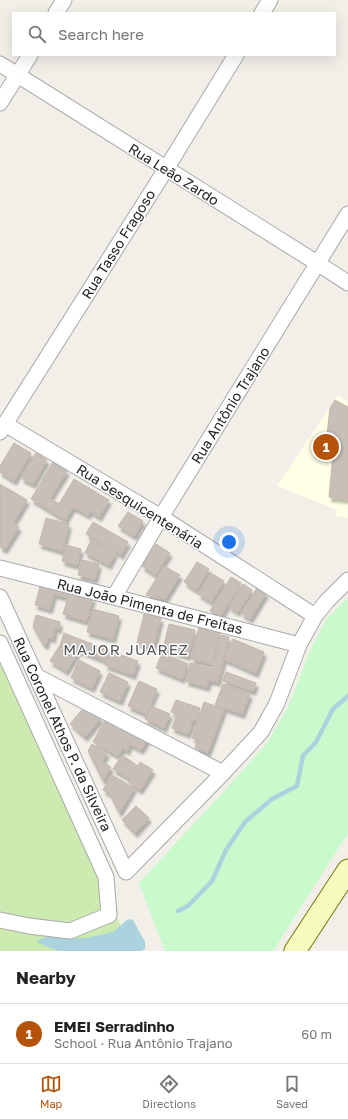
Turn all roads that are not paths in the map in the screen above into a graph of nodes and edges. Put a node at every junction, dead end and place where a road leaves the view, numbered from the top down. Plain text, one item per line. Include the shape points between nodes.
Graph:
1 (64, 0) edge
2 (270, 0) edge
3 (57, 12) edge
4 (263, 12) edge
5 (29, 56) edge
6 (235, 56) edge
7 (0, 64) edge
8 (18, 76) junction
9 (0, 103) edge
10 (166, 169) junction
11 (348, 214) edge
12 (317, 263) junction
13 (348, 283) edge
14 (2, 428) edge
15 (161, 517) junction
16 (0, 568) edge
17 (348, 580) edge
18 (0, 597) edge
19 (114, 597) junction
20 (315, 616) junction
21 (0, 643) edge
22 (299, 646) junction
23 (36, 676) junction
24 (223, 772) junction
25 (348, 870) edge
26 (0, 920) edge
27 (295, 951) edge

1 - 3 street
2 - 4 street
5 - 8 street
6 - 10 street, Rua Tasso Fragoso
7 - 8 street, Rua Leão Zardo
8 - 9 street
8 - 10 street, Rua Leão Zardo
10 - 12 street, Rua Leão Zardo
10 - 14 street, Rua Tasso Fragoso
11 - 12 street, Rua Antônio Trajano
12 - 13 street, Rua Leão Zardo
12 - 15 street, Rua Antônio Trajano
14 - 15 street, Rua Sesquicentenária
15 - 19 street, Rua Antônio Trajano
15 - 20 street, Rua Sesquicentenária
16 - 19 street, Rua João Pimenta de Freitas
17 - 20 street
18 - 23 street, Rua Coronel Athos P. da Silveira
19 - 22 street, Rua João Pimenta de Freitas
20 - 22 street
21 - 26 street via 106,877 109,915 70,931
22 - 24 street via 277,704 261,732
23 - 24 street
23 - 24 street, Rua Coronel Athos P. da Silveira via 126,872
25 - 27 street

